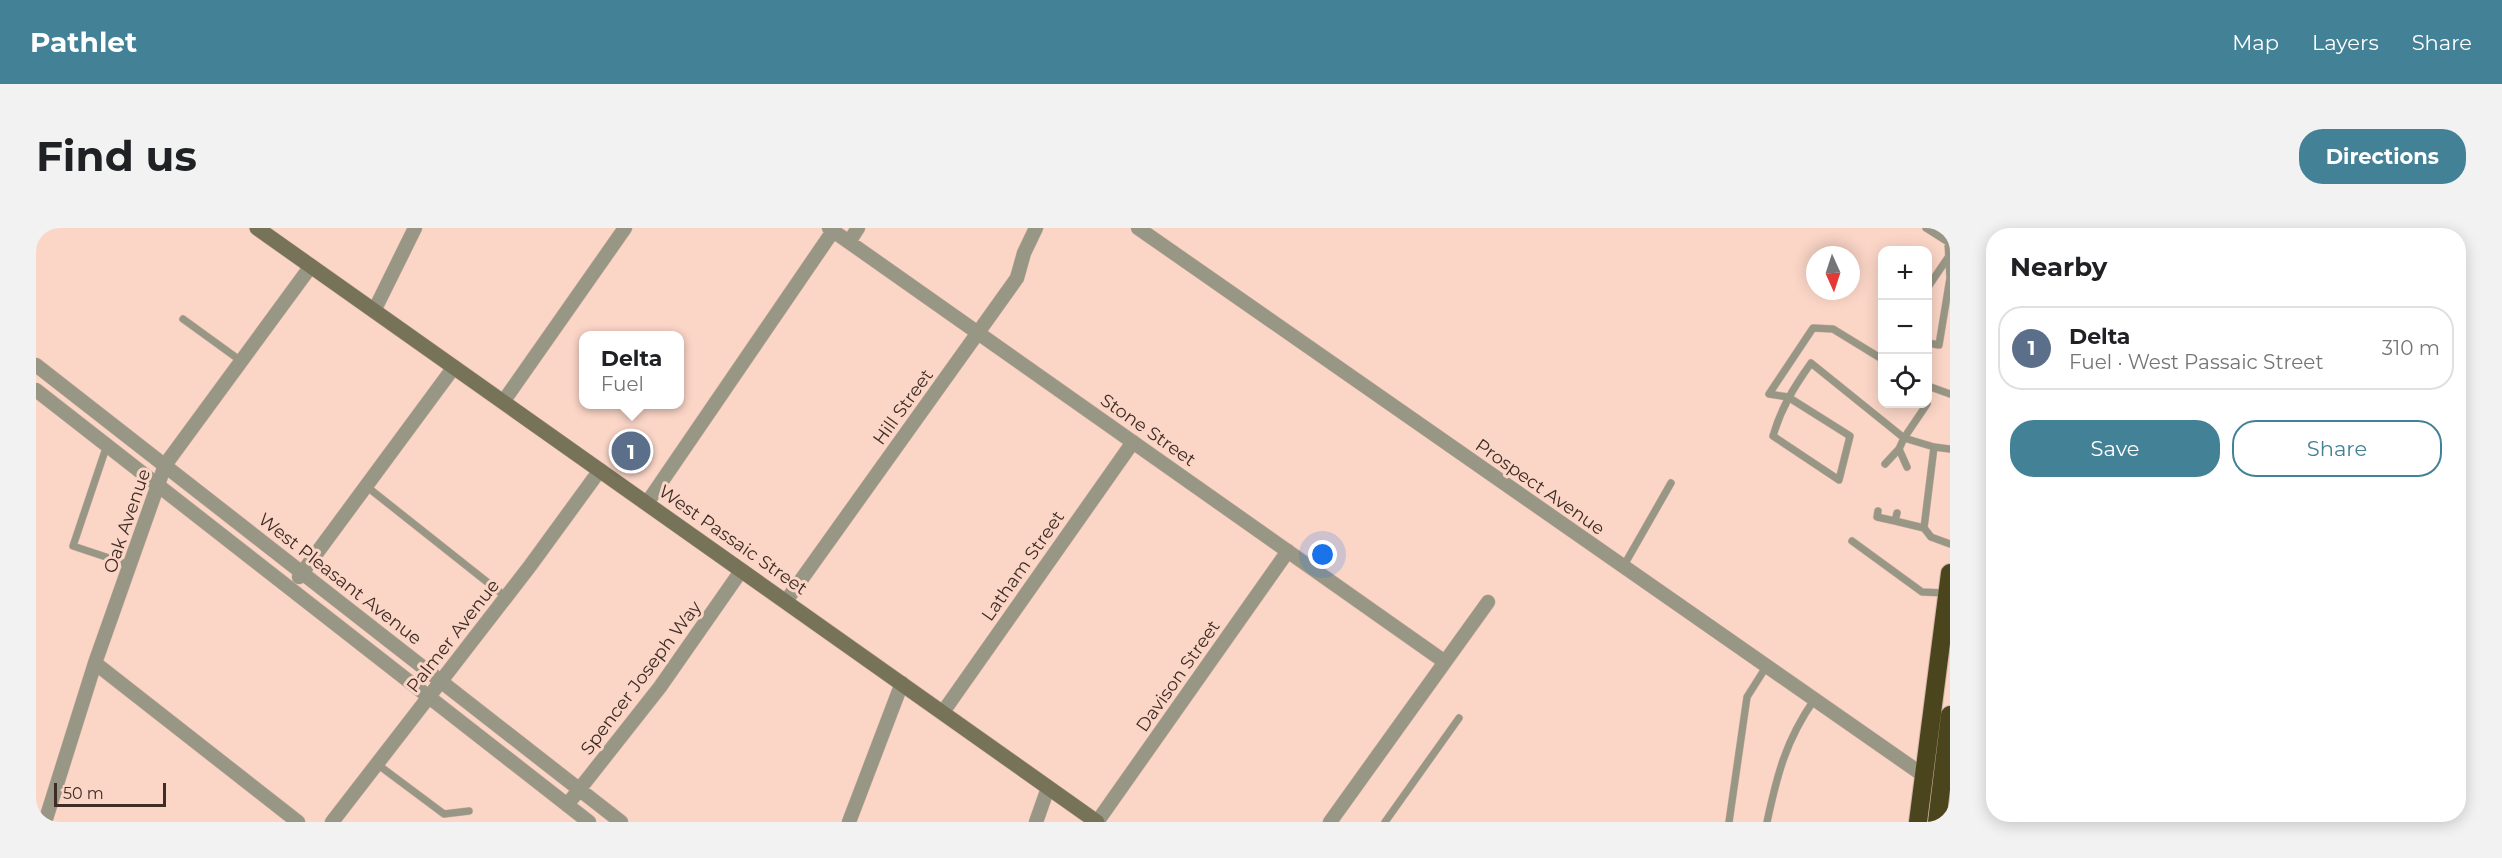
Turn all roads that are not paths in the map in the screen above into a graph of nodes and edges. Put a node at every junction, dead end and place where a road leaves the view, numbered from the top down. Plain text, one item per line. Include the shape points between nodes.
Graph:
1 (257, 228) edge
2 (415, 228) edge
3 (625, 228) edge
4 (858, 228) edge
5 (1036, 228) edge
6 (1138, 228) edge
7 (1926, 228) edge
8 (831, 229) edge
9 (849, 242) junction
10 (1949, 256) edge
11 (311, 266) junction
12 (1932, 280) edge
13 (374, 311) junction
14 (183, 319) dead end
15 (978, 333) junction
16 (1932, 344) edge
17 (1878, 357) edge
18 (242, 361) junction
19 (36, 365) edge
20 (454, 367) junction
21 (1932, 388) edge
22 (36, 390) edge
23 (1935, 390) junction
24 (1950, 394) edge
25 (1932, 395) edge
26 (1788, 397) junction
27 (503, 402) junction
28 (1924, 408) edge
29 (1904, 438) junction
30 (1133, 442) junction
31 (107, 446) junction
32 (1934, 447) junction
33 (1899, 449) junction
34 (1950, 449) edge
35 (1884, 464) dead end
36 (165, 465) junction
37 (1907, 467) dead end
38 (600, 470) junction
39 (1671, 483) dead end
40 (159, 486) junction
41 (366, 486) junction
42 (647, 503) junction
43 (1878, 511) dead end
44 (1924, 528) junction
45 (1852, 542) dead end
46 (1950, 544) edge
47 (1288, 551) junction
48 (130, 566) junction
49 (1623, 567) junction
50 (741, 571) junction
51 (302, 572) junction
52 (1950, 573) edge
53 (290, 589) junction
54 (1947, 594) junction
55 (506, 597) junction
56 (786, 601) junction
57 (1488, 602) dead end
58 (1445, 662) junction
59 (95, 663) junction
60 (1766, 667) junction
61 (441, 681) junction
62 (902, 683) junction
63 (429, 697) junction
64 (1814, 700) junction
65 (943, 711) junction
66 (1950, 715) edge
67 (1460, 718) dead end
68 (1947, 762) edge
69 (377, 764) junction
70 (1923, 775) junction
71 (1048, 788) junction
72 (579, 789) junction
73 (1945, 790) edge
74 (567, 805) junction
75 (469, 811) dead end
76 (45, 822) edge
77 (298, 822) edge
78 (333, 822) edge
79 (589, 822) edge
80 (621, 822) edge
81 (849, 822) edge
82 (1036, 822) edge
83 (1097, 822) edge
84 (1330, 822) edge
85 (1385, 822) edge
86 (1729, 822) edge
87 (1767, 822) edge
88 (1918, 822) edge
89 (1936, 822) edge

1 - 11 main road, West Passaic Street
2 - 13 street
3 - 27 street
4 - 9 street
5 - 15 street, Hill Street via 1023,253 1017,278
6 - 49 street, Prospect Avenue
7 - 10 lane via 1948,242
8 - 9 street, Stone Street
8 - 42 street
9 - 15 street, Stone Street
10 - 12 lane
10 - 16 lane via 1950,278 1939,345
11 - 13 main road, West Passaic Street
11 - 18 street, Oak Avenue
13 - 20 main road, West Passaic Street
14 - 18 lane
15 - 30 street, Stone Street
15 - 56 street, Hill Street
17 - 26 lane via 1833,329 1813,328 1768,394
18 - 36 street, Oak Avenue
19 - 36 street, West Pleasant Avenue
20 - 27 main road, West Passaic Street
20 - 41 street
21 - 23 lane
22 - 31 street
23 - 24 lane
23 - 25 lane
26 - 26 lane via 1850,436 1839,480 1773,436
26 - 29 lane via 1811,363
27 - 38 main road, West Passaic Street
28 - 29 lane
29 - 32 lane
29 - 33 lane
30 - 47 street, Stone Street
30 - 65 street, Latham Street
31 - 40 street
31 - 48 lane via 73,546
32 - 34 lane
32 - 44 lane
33 - 35 lane
33 - 37 lane
36 - 40 street, Oak Avenue
36 - 51 street, West Pleasant Avenue
38 - 42 main road, West Passaic Street
38 - 55 street, Palmer Avenue
39 - 49 lane
40 - 48 street, Oak Avenue
40 - 53 street
41 - 51 street
41 - 55 lane
42 - 50 main road, West Passaic Street
43 - 44 lane via 1877,517 1896,517
44 - 46 lane via 1931,537
45 - 54 lane via 1922,592
47 - 58 street, Stone Street
47 - 83 street, Davison Street
48 - 59 street, Oak Avenue
49 - 60 street, Prospect Avenue
50 - 56 main road, West Passaic Street
50 - 72 street, Spencer Joseph Way via 660,687
51 - 53 street
51 - 61 street, West Pleasant Avenue
52 - 54 highway
53 - 63 street
54 - 70 highway
55 - 61 street, Palmer Avenue
56 - 62 main road, West Passaic Street
57 - 58 street
58 - 84 street
59 - 76 street, Oak Avenue
59 - 77 street
60 - 64 street, Prospect Avenue
60 - 86 lane via 1748,697
61 - 63 street, Palmer Avenue
61 - 72 street, West Pleasant Avenue
62 - 65 main road, West Passaic Street
62 - 81 street
63 - 69 street, Palmer Avenue
63 - 74 street
64 - 70 street, Prospect Avenue
64 - 87 lane via 1790,739 1778,769
65 - 71 main road, West Passaic Street
66 - 68 highway
67 - 85 lane
68 - 73 highway
69 - 75 lane via 444,814
69 - 78 street, Palmer Avenue
70 - 88 highway
71 - 82 street
71 - 83 main road, West Passaic Street
72 - 74 street, Spencer Joseph Way
72 - 80 street, West Pleasant Avenue
73 - 89 highway
74 - 79 street

